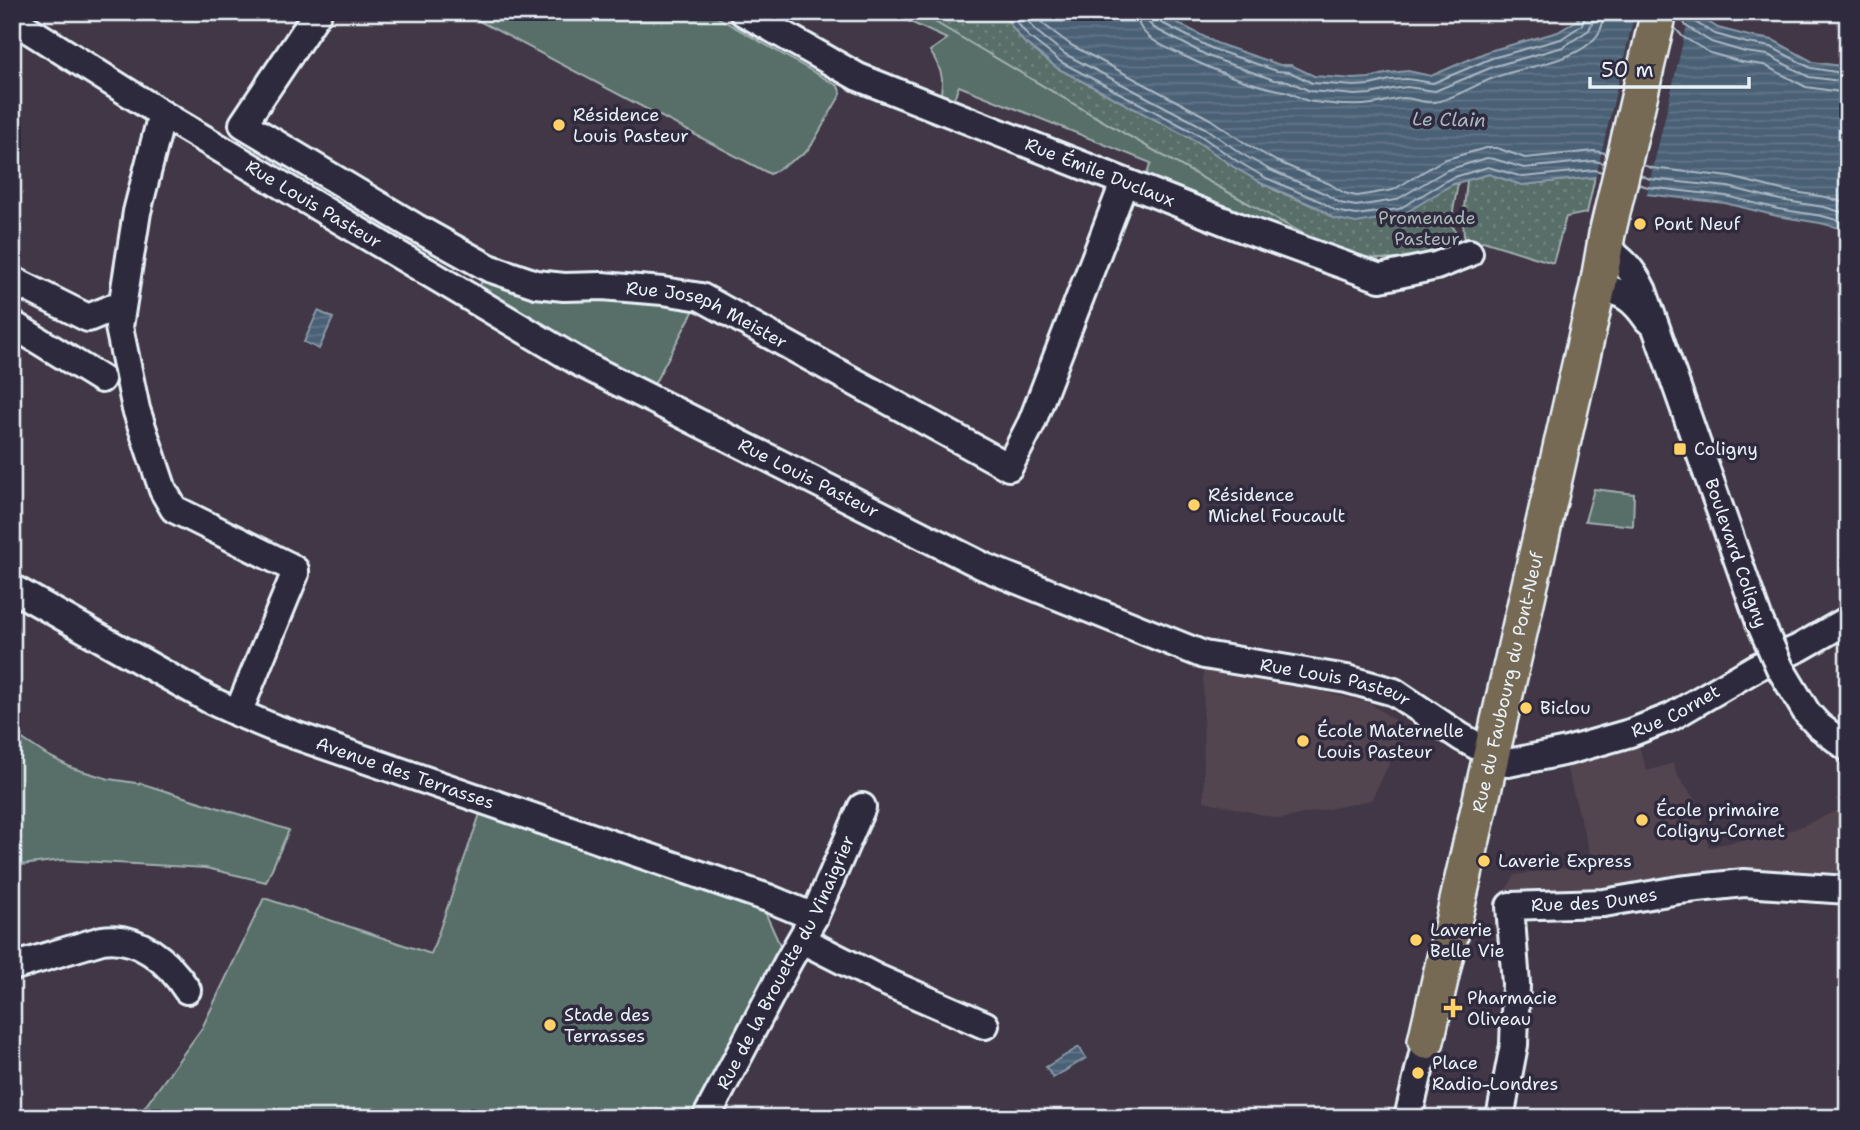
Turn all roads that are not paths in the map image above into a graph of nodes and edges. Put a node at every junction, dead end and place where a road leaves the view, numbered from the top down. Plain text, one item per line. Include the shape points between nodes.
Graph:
1 (318, 12) edge
2 (743, 12) edge
3 (1659, 12) edge
4 (12, 19) edge
5 (162, 114) junction
6 (1124, 183) junction
7 (1607, 232) junction
8 (1469, 254) dead end
9 (12, 281) edge
10 (1598, 286) junction
11 (120, 315) junction
12 (12, 324) edge
13 (1659, 336) junction
14 (102, 379) dead end
15 (12, 588) edge
16 (1848, 620) edge
17 (238, 713) junction
18 (1848, 748) edge
19 (1491, 754) junction
20 (862, 807) dead end
21 (1848, 890) edge
22 (814, 917) junction
23 (802, 940) junction
24 (12, 967) edge
25 (187, 990) dead end
26 (985, 1025) dead end
27 (1426, 1041) joint
28 (706, 1118) edge
29 (1408, 1118) edge
30 (1500, 1118) edge

1 - 6 street, Rue Joseph Meister via 243,124 489,268 536,284 701,297 1009,467 1031,422
2 - 6 street, Rue Émile Duclaux via 858,77
3 - 7 main road
4 - 5 street, Rue Louis Pasteur
5 - 11 street via 137,212
5 - 19 street, Rue Louis Pasteur via 582,364 985,567 1204,655 1348,679 1394,692
6 - 8 street, Rue Émile Duclaux via 1380,278
7 - 10 main road, Rue du Faubourg du Pont-Neuf
7 - 13 street, Boulevard Coligny via 1643,291
9 - 11 street via 88,318
10 - 13 street, Boulevard Coligny via 1631,298
10 - 19 main road, Rue du Faubourg du Pont-Neuf
11 - 17 street via 136,409 163,490 174,509 295,570
12 - 14 street
13 - 18 street, Boulevard Coligny, bridge via 1780,668 1807,713
15 - 17 street, Avenue des Terrasses
16 - 19 street, Rue Cornet via 1671,717 1630,733 1516,762
17 - 22 street, Avenue des Terrasses
19 - 27 main road, Rue du Faubourg du Pont-Neuf
20 - 22 street, Rue de la Brouette du Vinaigrier
21 - 30 street, Rue des Dunes via 1745,883 1604,903 1510,906 1516,984 1514,1045
22 - 23 street, Rue de la Brouette du Vinaigrier
23 - 26 street
23 - 28 street, Rue de la Brouette du Vinaigrier
24 - 25 street via 117,939 165,961
27 - 29 street, Rue du Faubourg du Pont-Neuf

